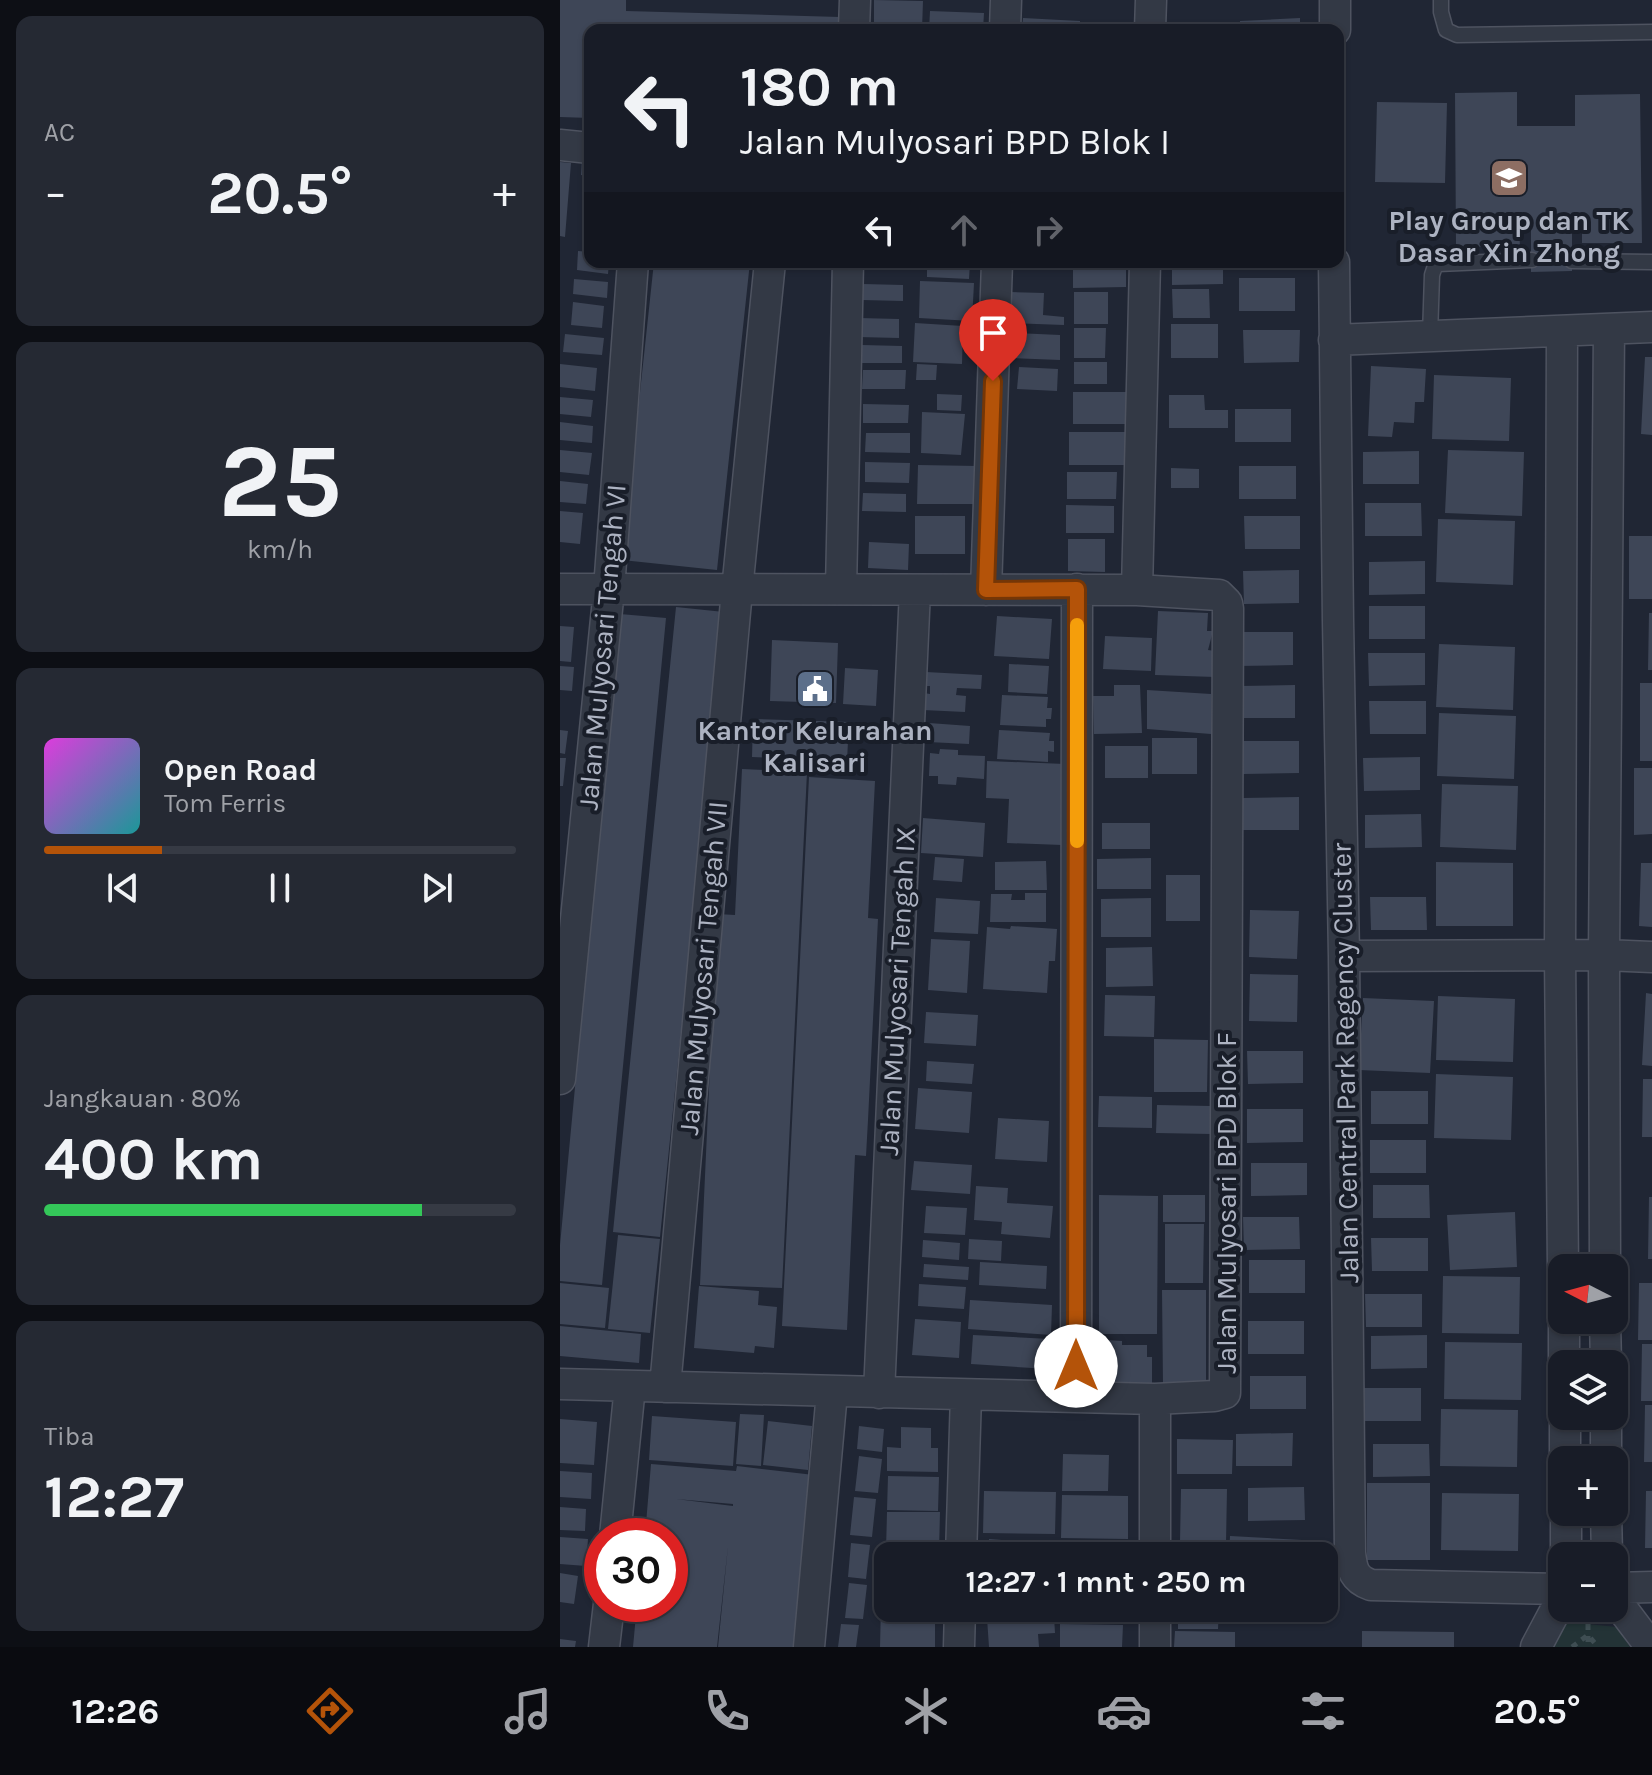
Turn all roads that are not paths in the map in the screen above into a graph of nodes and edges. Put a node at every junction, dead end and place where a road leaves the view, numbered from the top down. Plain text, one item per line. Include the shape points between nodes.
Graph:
1 (855, 0) edge
2 (1006, 0) edge
3 (1151, 0) edge
4 (1335, 0) edge
5 (1441, 0) edge
6 (854, 24) edge
7 (1005, 24) edge
8 (1150, 24) edge
9 (1335, 24) edge
10 (1652, 32) edge
11 (560, 145) edge
12 (584, 147) edge
13 (1532, 260) dead end
14 (1572, 261) dead end
15 (1652, 262) edge
16 (633, 268) edge
17 (769, 268) edge
18 (848, 268) edge
19 (997, 268) edge
20 (1145, 268) edge
21 (1334, 268) edge
22 (1652, 327) edge
23 (1609, 329) junction
24 (1562, 331) junction
25 (1430, 336) junction
26 (1334, 340) junction
27 (560, 589) edge
28 (609, 589) junction
29 (841, 589) junction
30 (1077, 589) junction
31 (737, 590) junction
32 (915, 590) junction
33 (986, 590) junction
34 (1137, 590) junction
35 (1560, 955) junction
36 (1604, 955) junction
37 (1344, 956) junction
38 (1652, 957) edge
39 (560, 1079) edge
40 (1563, 1254) edge
41 (1605, 1254) edge
42 (560, 1384) edge
43 (630, 1386) junction
44 (665, 1387) junction
45 (832, 1392) junction
46 (879, 1393) junction
47 (966, 1395) junction
48 (1076, 1397) junction
49 (1155, 1399) junction
50 (617, 1518) edge
51 (961, 1542) edge
52 (1155, 1542) edge
53 (1652, 1587) edge
54 (1628, 1588) edge
55 (1548, 1589) edge
56 (1628, 1617) edge
57 (607, 1622) edge
58 (960, 1622) edge
59 (1155, 1622) edge
60 (1549, 1622) edge
61 (604, 1647) edge
62 (809, 1647) edge
63 (959, 1647) edge
64 (1155, 1647) edge
65 (1536, 1647) edge
66 (1651, 1647) edge

1 - 6 street
2 - 7 street
3 - 8 street
4 - 9 street
5 - 10 lane via 1446,30 1457,35
11 - 12 street
13 - 25 lane via 1438,264 1432,272
14 - 15 lane
16 - 28 street, Jalan Mulyosari Tengah VI
17 - 31 street, Jalan Mulyosari Tengah VII
18 - 29 street
19 - 33 street
20 - 34 street
21 - 26 street, Jalan Central Park Regency Cluster
22 - 23 street
23 - 24 street
23 - 36 street
24 - 25 street
24 - 35 street
25 - 26 street
26 - 37 street, Jalan Central Park Regency Cluster
27 - 28 street
28 - 31 street
28 - 39 street, Jalan Mulyosari Tengah VI
29 - 31 street
29 - 32 street
30 - 33 street
30 - 34 street
30 - 48 street
31 - 44 street, Jalan Mulyosari Tengah VII
32 - 33 street
32 - 46 street, Jalan Mulyosari Tengah IX
34 - 49 street, Jalan Mulyosari BPD Blok F via 1214,594 1228,609 1226,1388 1221,1395
35 - 36 street
35 - 37 street
35 - 40 street
36 - 38 street
36 - 41 street
37 - 55 street, Jalan Central Park Regency Cluster via 1353,1571 1371,1585
42 - 43 street, Jalan Mulyosari BPD Blok F
43 - 44 street, Jalan Mulyosari BPD Blok F
43 - 50 street
44 - 45 street, Jalan Mulyosari BPD Blok F
45 - 46 street, Jalan Mulyosari BPD Blok F
45 - 62 street
46 - 47 street, Jalan Mulyosari BPD Blok F
47 - 48 street, Jalan Mulyosari BPD Blok F
47 - 51 street
48 - 49 street, Jalan Mulyosari BPD Blok F
49 - 52 street
53 - 54 street
56 - 66 street
57 - 61 street
58 - 63 street
59 - 64 street
60 - 65 street

